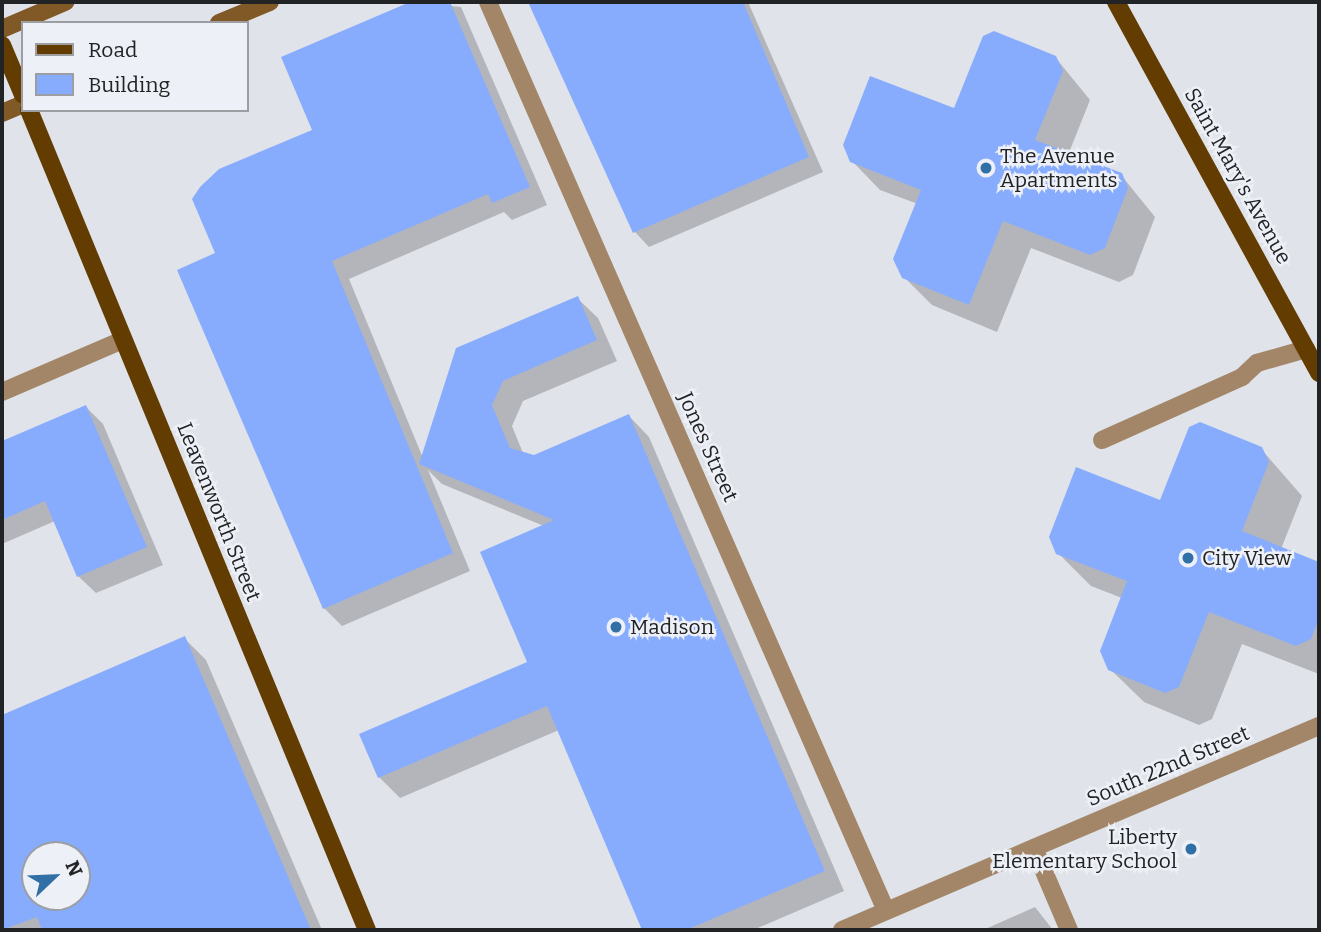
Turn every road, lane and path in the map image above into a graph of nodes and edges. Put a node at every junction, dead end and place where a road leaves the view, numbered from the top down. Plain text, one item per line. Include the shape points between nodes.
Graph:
1 (65, 2) edge
2 (270, 2) edge
3 (488, 2) edge
4 (1116, 2) edge
5 (224, 21) edge
6 (2, 29) edge
7 (2, 45) edge
8 (21, 90) edge
9 (21, 105) edge
10 (30, 112) edge
11 (2, 113) edge
12 (123, 340) junction
13 (1306, 349) junction
14 (1319, 373) edge
15 (2, 392) edge
16 (1102, 440) dead end
17 (1319, 726) edge
18 (1034, 848) junction
19 (886, 911) junction
20 (367, 930) edge
21 (842, 930) edge
22 (1069, 930) edge

1 - 6 main road
2 - 5 main road
3 - 19 street, Jones Street
4 - 13 main road, Saint Mary's Avenue
7 - 8 main road
9 - 11 main road
10 - 12 main road, Leavenworth Street
12 - 15 street
12 - 20 main road, Leavenworth Street
13 - 14 main road, Saint Mary's Avenue
13 - 16 street via 1256,363 1242,377
17 - 18 street, South 22nd Street
18 - 19 street, South 22nd Street
18 - 22 street
19 - 21 street, South 22nd Street

